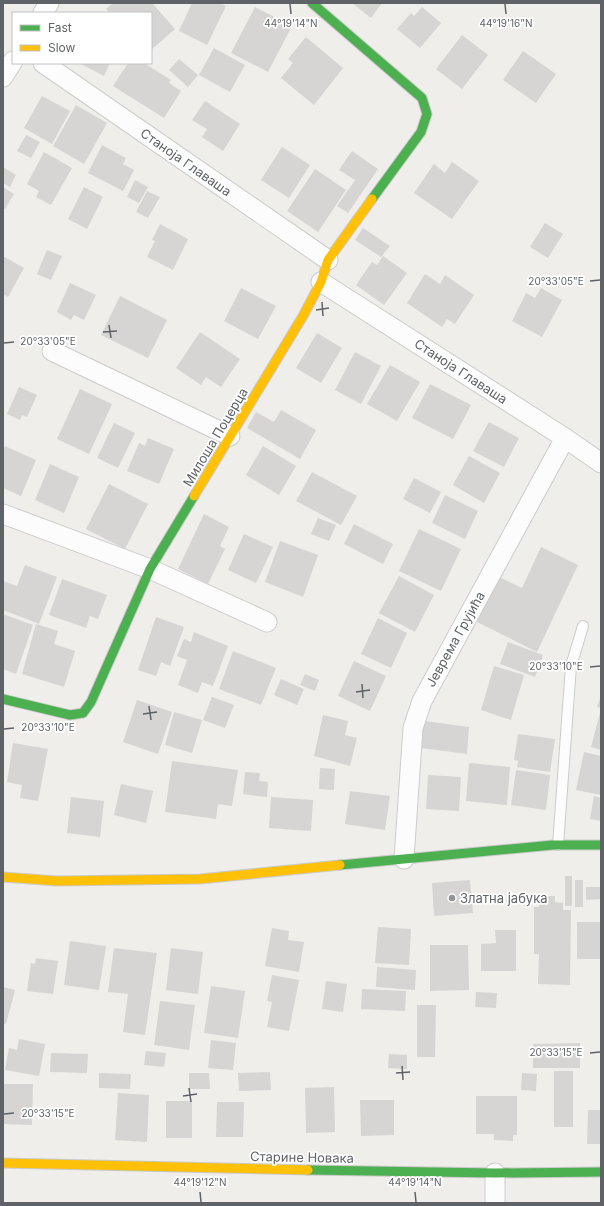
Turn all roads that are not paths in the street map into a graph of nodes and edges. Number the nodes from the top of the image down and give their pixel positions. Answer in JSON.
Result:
{"nodes":[{"id":1,"x":49,"y":3,"type":"edge"},
{"id":2,"x":317,"y":4,"type":"edge"},
{"id":3,"x":44,"y":12,"type":"edge"},
{"id":4,"x":12,"y":63,"type":"edge"},
{"id":5,"x":44,"y":64,"type":"edge"},
{"id":6,"x":3,"y":77,"type":"edge"},
{"id":7,"x":328,"y":260,"type":"junction"},
{"id":8,"x":321,"y":282,"type":"junction"},
{"id":9,"x":52,"y":351,"type":"dead end"},
{"id":10,"x":230,"y":436,"type":"junction"},
{"id":11,"x":565,"y":438,"type":"junction"},
{"id":12,"x":601,"y":463,"type":"edge"},
{"id":13,"x":3,"y":514,"type":"edge"},
{"id":14,"x":150,"y":569,"type":"junction"},
{"id":15,"x":267,"y":622,"type":"dead end"},
{"id":16,"x":583,"y":626,"type":"dead end"},
{"id":17,"x":3,"y":699,"type":"edge"},
{"id":18,"x":558,"y":845,"type":"junction"},
{"id":19,"x":601,"y":845,"type":"edge"},
{"id":20,"x":404,"y":859,"type":"junction"},
{"id":21,"x":3,"y":877,"type":"edge"},
{"id":22,"x":3,"y":1163,"type":"edge"},
{"id":23,"x":601,"y":1172,"type":"edge"},
{"id":24,"x":496,"y":1173,"type":"junction"},
{"id":25,"x":495,"y":1203,"type":"edge"}],
"edges":[{"from":1,"to":3,"type":"street"},
{"from":2,"to":7,"type":"street","name":"Милоша Поцерца"},
{"from":4,"to":6,"type":"street"},
{"from":5,"to":7,"type":"street","name":"Станоја Главаша"},
{"from":7,"to":8,"type":"street","name":"Милоша Поцерца"},
{"from":8,"to":10,"type":"street","name":"Милоша Поцерца"},
{"from":8,"to":11,"type":"street","name":"Станоја Главаша"},
{"from":9,"to":10,"type":"street"},
{"from":10,"to":14,"type":"street","name":"Милоша Поцерца"},
{"from":11,"to":12,"type":"street","name":"Станоја Главаша"},
{"from":11,"to":20,"type":"street","name":"Јеврема Грујића"},
{"from":13,"to":14,"type":"street"},
{"from":14,"to":15,"type":"street"},
{"from":14,"to":17,"type":"street","name":"Милоша Поцерца"},
{"from":16,"to":18,"type":"lane"},
{"from":18,"to":19,"type":"street"},
{"from":18,"to":20,"type":"street"},
{"from":20,"to":21,"type":"street"},
{"from":22,"to":24,"type":"street","name":"Старине Новака"},
{"from":23,"to":24,"type":"street","name":"Старине Новака"},
{"from":24,"to":25,"type":"street"}]}
